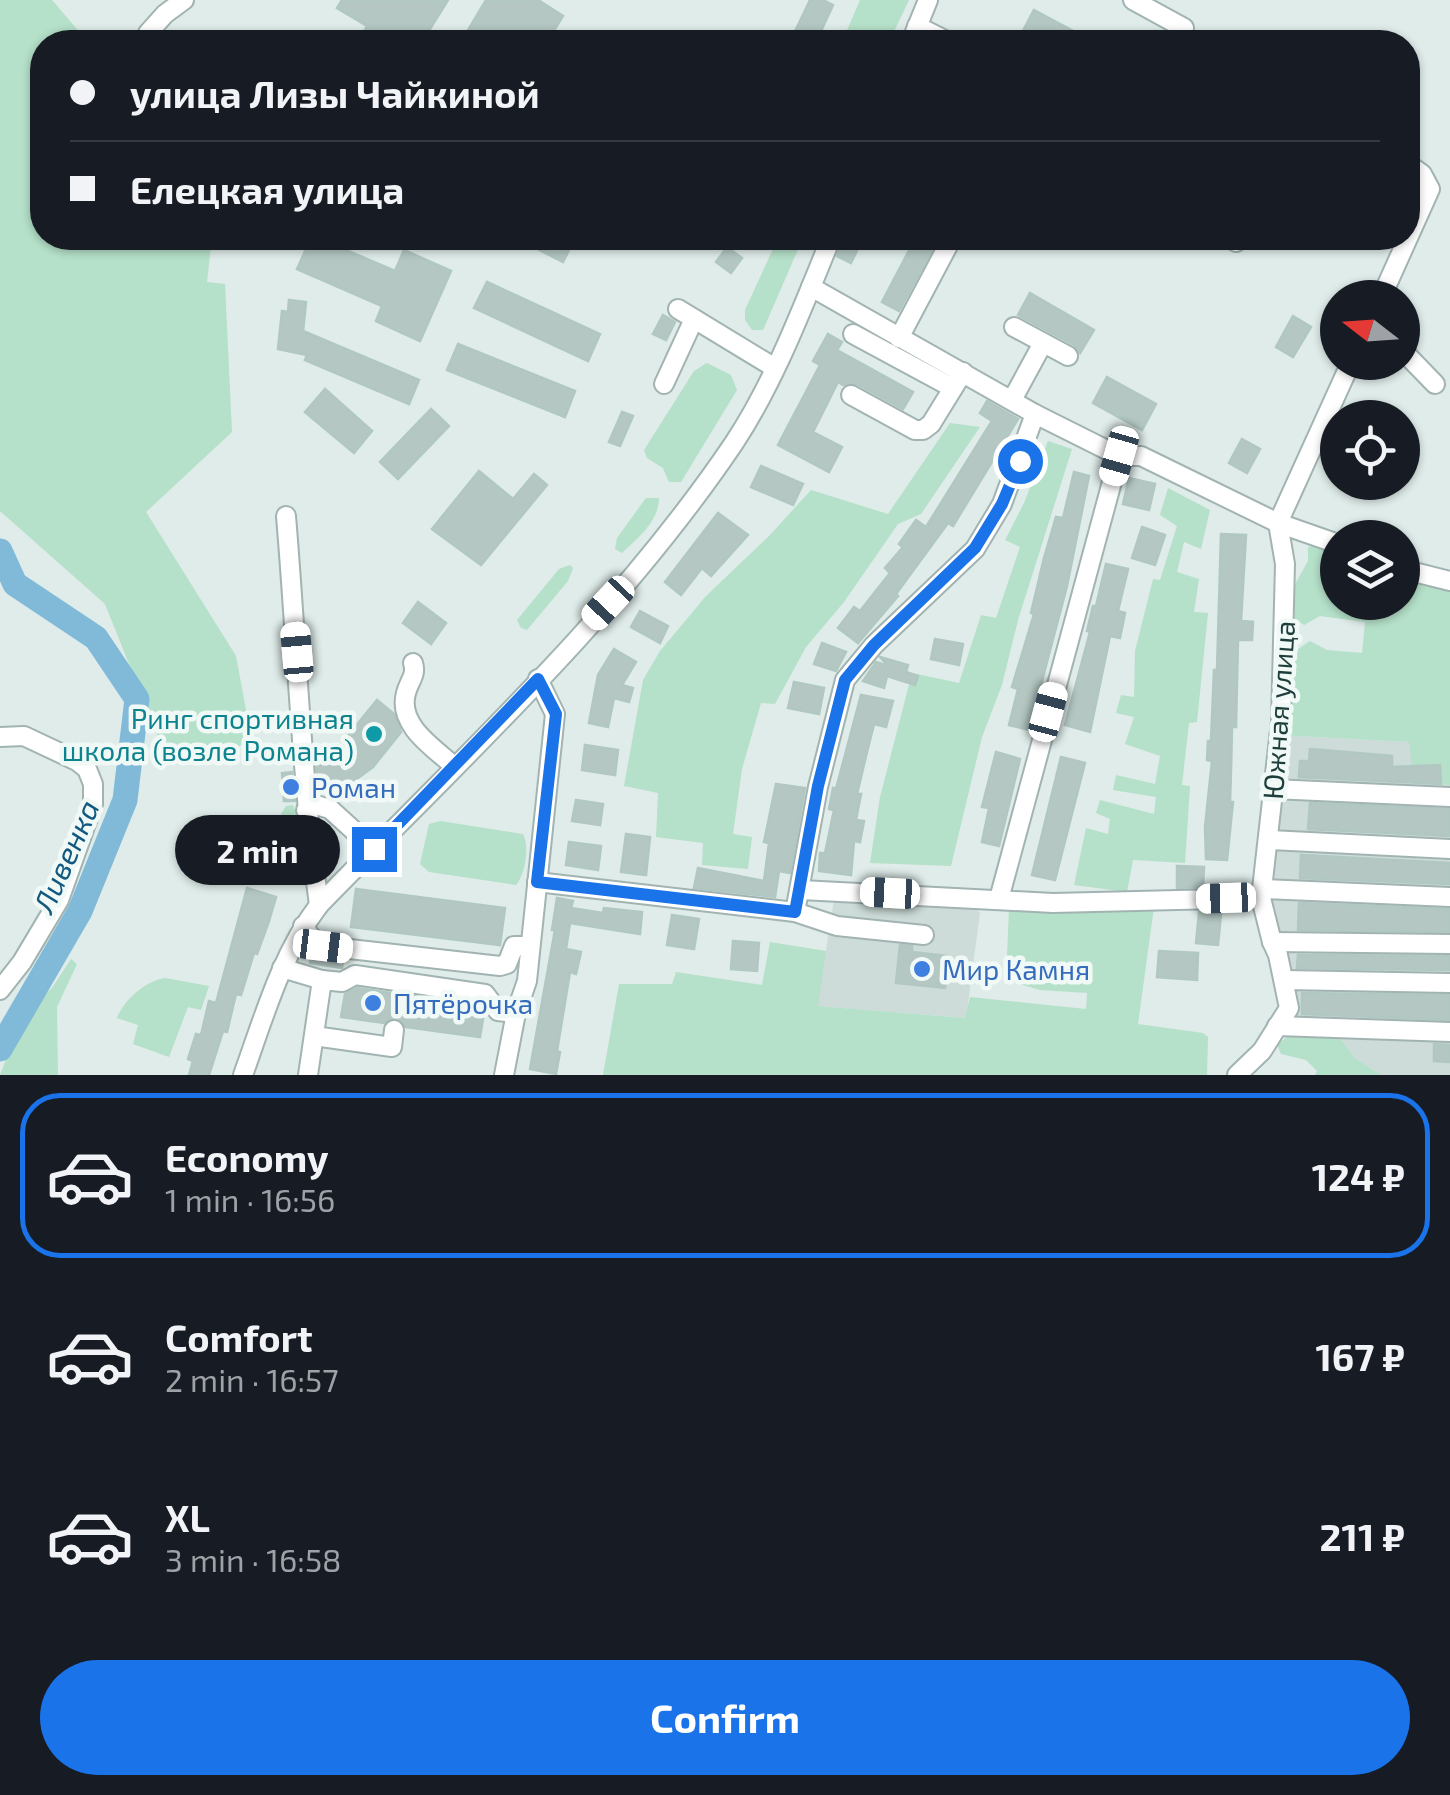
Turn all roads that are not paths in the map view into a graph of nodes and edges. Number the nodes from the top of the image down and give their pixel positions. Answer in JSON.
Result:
{"nodes":[{"id":1,"x":184,"y":0,"type":"edge"},
{"id":2,"x":928,"y":0,"type":"edge"},
{"id":3,"x":1133,"y":0,"type":"edge"},
{"id":4,"x":1184,"y":28,"type":"dead end"},
{"id":5,"x":151,"y":30,"type":"edge"},
{"id":6,"x":916,"y":30,"type":"edge"},
{"id":7,"x":1420,"y":173,"type":"edge"},
{"id":8,"x":1420,"y":211,"type":"edge"},
{"id":9,"x":826,"y":250,"type":"edge"},
{"id":10,"x":945,"y":250,"type":"edge"},
{"id":11,"x":1403,"y":250,"type":"edge"},
{"id":12,"x":1389,"y":280,"type":"edge"},
{"id":13,"x":811,"y":287,"type":"junction"},
{"id":14,"x":1014,"y":326,"type":"dead end"},
{"id":15,"x":853,"y":334,"type":"dead end"},
{"id":16,"x":900,"y":338,"type":"junction"},
{"id":17,"x":1043,"y":342,"type":"junction"},
{"id":18,"x":1068,"y":356,"type":"dead end"},
{"id":19,"x":775,"y":368,"type":"junction"},
{"id":20,"x":1420,"y":369,"type":"edge"},
{"id":21,"x":962,"y":372,"type":"junction"},
{"id":22,"x":1343,"y":380,"type":"edge"},
{"id":23,"x":664,"y":384,"type":"dead end"},
{"id":24,"x":1435,"y":384,"type":"dead end"},
{"id":25,"x":952,"y":388,"type":"junction"},
{"id":26,"x":851,"y":396,"type":"dead end"},
{"id":27,"x":1012,"y":400,"type":"junction"},
{"id":28,"x":1035,"y":414,"type":"junction"},
{"id":29,"x":1119,"y":456,"type":"junction"},
{"id":30,"x":286,"y":516,"type":"dead end"},
{"id":31,"x":1278,"y":523,"type":"junction"},
{"id":32,"x":1320,"y":538,"type":"edge"},
{"id":33,"x":1420,"y":573,"type":"edge"},
{"id":34,"x":1450,"y":582,"type":"edge"},
{"id":35,"x":413,"y":663,"type":"dead end"},
{"id":36,"x":538,"y":679,"type":"junction"},
{"id":37,"x":0,"y":737,"type":"edge"},
{"id":38,"x":454,"y":766,"type":"junction"},
{"id":39,"x":1274,"y":789,"type":"junction"},
{"id":40,"x":1450,"y":797,"type":"edge"},
{"id":41,"x":306,"y":810,"type":"junction"},
{"id":42,"x":1268,"y":840,"type":"junction"},
{"id":43,"x":374,"y":849,"type":"junction"},
{"id":44,"x":1450,"y":850,"type":"edge"},
{"id":45,"x":537,"y":882,"type":"junction"},
{"id":46,"x":801,"y":890,"type":"junction"},
{"id":47,"x":1262,"y":893,"type":"junction"},
{"id":48,"x":1450,"y":898,"type":"edge"},
{"id":49,"x":998,"y":899,"type":"junction"},
{"id":50,"x":318,"y":905,"type":"junction"},
{"id":51,"x":795,"y":912,"type":"junction"},
{"id":52,"x":303,"y":926,"type":"junction"},
{"id":53,"x":924,"y":935,"type":"dead end"},
{"id":54,"x":1272,"y":942,"type":"junction"},
{"id":55,"x":1450,"y":944,"type":"edge"},
{"id":56,"x":530,"y":946,"type":"junction"},
{"id":57,"x":282,"y":968,"type":"junction"},
{"id":58,"x":322,"y":980,"type":"junction"},
{"id":59,"x":1284,"y":980,"type":"junction"},
{"id":60,"x":1450,"y":983,"type":"edge"},
{"id":61,"x":0,"y":990,"type":"edge"},
{"id":62,"x":516,"y":1013,"type":"junction"},
{"id":63,"x":1277,"y":1026,"type":"junction"},
{"id":64,"x":394,"y":1030,"type":"dead end"},
{"id":65,"x":1450,"y":1032,"type":"edge"},
{"id":66,"x":314,"y":1036,"type":"junction"},
{"id":67,"x":243,"y":1075,"type":"edge"},
{"id":68,"x":308,"y":1075,"type":"edge"},
{"id":69,"x":504,"y":1075,"type":"edge"},
{"id":70,"x":1236,"y":1075,"type":"edge"}],
"edges":[{"from":1,"to":5,"type":"street"},
{"from":2,"to":6,"type":"street"},
{"from":3,"to":4,"type":"street"},
{"from":7,"to":8,"type":"street"},
{"from":9,"to":13,"type":"street"},
{"from":10,"to":16,"type":"street"},
{"from":11,"to":12,"type":"street"},
{"from":13,"to":16,"type":"street"},
{"from":13,"to":19,"type":"street"},
{"from":14,"to":17,"type":"street"},
{"from":15,"to":25,"type":"street"},
{"from":16,"to":21,"type":"street"},
{"from":17,"to":18,"type":"street"},
{"from":17,"to":27,"type":"street"},
{"from":19,"to":23,"type":"street"},
{"from":19,"to":36,"type":"street"},
{"from":20,"to":24,"type":"street"},
{"from":21,"to":25,"type":"street"},
{"from":21,"to":27,"type":"street"},
{"from":22,"to":31,"type":"street"},
{"from":25,"to":26,"type":"street"},
{"from":27,"to":28,"type":"street"},
{"from":28,"to":29,"type":"street"},
{"from":28,"to":46,"type":"street"},
{"from":29,"to":31,"type":"street"},
{"from":29,"to":49,"type":"street"},
{"from":30,"to":41,"type":"street"},
{"from":31,"to":32,"type":"street"},
{"from":31,"to":39,"type":"street","name":"Южная улица"},
{"from":33,"to":34,"type":"street"},
{"from":35,"to":38,"type":"street"},
{"from":36,"to":38,"type":"street"},
{"from":36,"to":45,"type":"street"},
{"from":37,"to":61,"type":"street"},
{"from":38,"to":43,"type":"street"},
{"from":39,"to":40,"type":"street"},
{"from":39,"to":42,"type":"street","name":"Южная улица"},
{"from":41,"to":43,"type":"street"},
{"from":41,"to":50,"type":"street"},
{"from":42,"to":44,"type":"street"},
{"from":42,"to":47,"type":"street","name":"Южная улица"},
{"from":43,"to":50,"type":"street"},
{"from":45,"to":51,"type":"street"},
{"from":45,"to":56,"type":"street"},
{"from":46,"to":49,"type":"street"},
{"from":46,"to":51,"type":"street"},
{"from":47,"to":48,"type":"street"},
{"from":47,"to":49,"type":"street"},
{"from":47,"to":54,"type":"street"},
{"from":50,"to":52,"type":"street"},
{"from":51,"to":53,"type":"street"},
{"from":52,"to":56,"type":"street"},
{"from":52,"to":57,"type":"street"},
{"from":54,"to":55,"type":"street"},
{"from":54,"to":59,"type":"street"},
{"from":56,"to":62,"type":"street"},
{"from":57,"to":58,"type":"street"},
{"from":57,"to":67,"type":"street"},
{"from":58,"to":62,"type":"street"},
{"from":58,"to":66,"type":"street"},
{"from":59,"to":60,"type":"street"},
{"from":59,"to":63,"type":"street"},
{"from":62,"to":69,"type":"street"},
{"from":63,"to":65,"type":"street"},
{"from":63,"to":70,"type":"street"},
{"from":64,"to":66,"type":"street"},
{"from":66,"to":68,"type":"street"}]}
